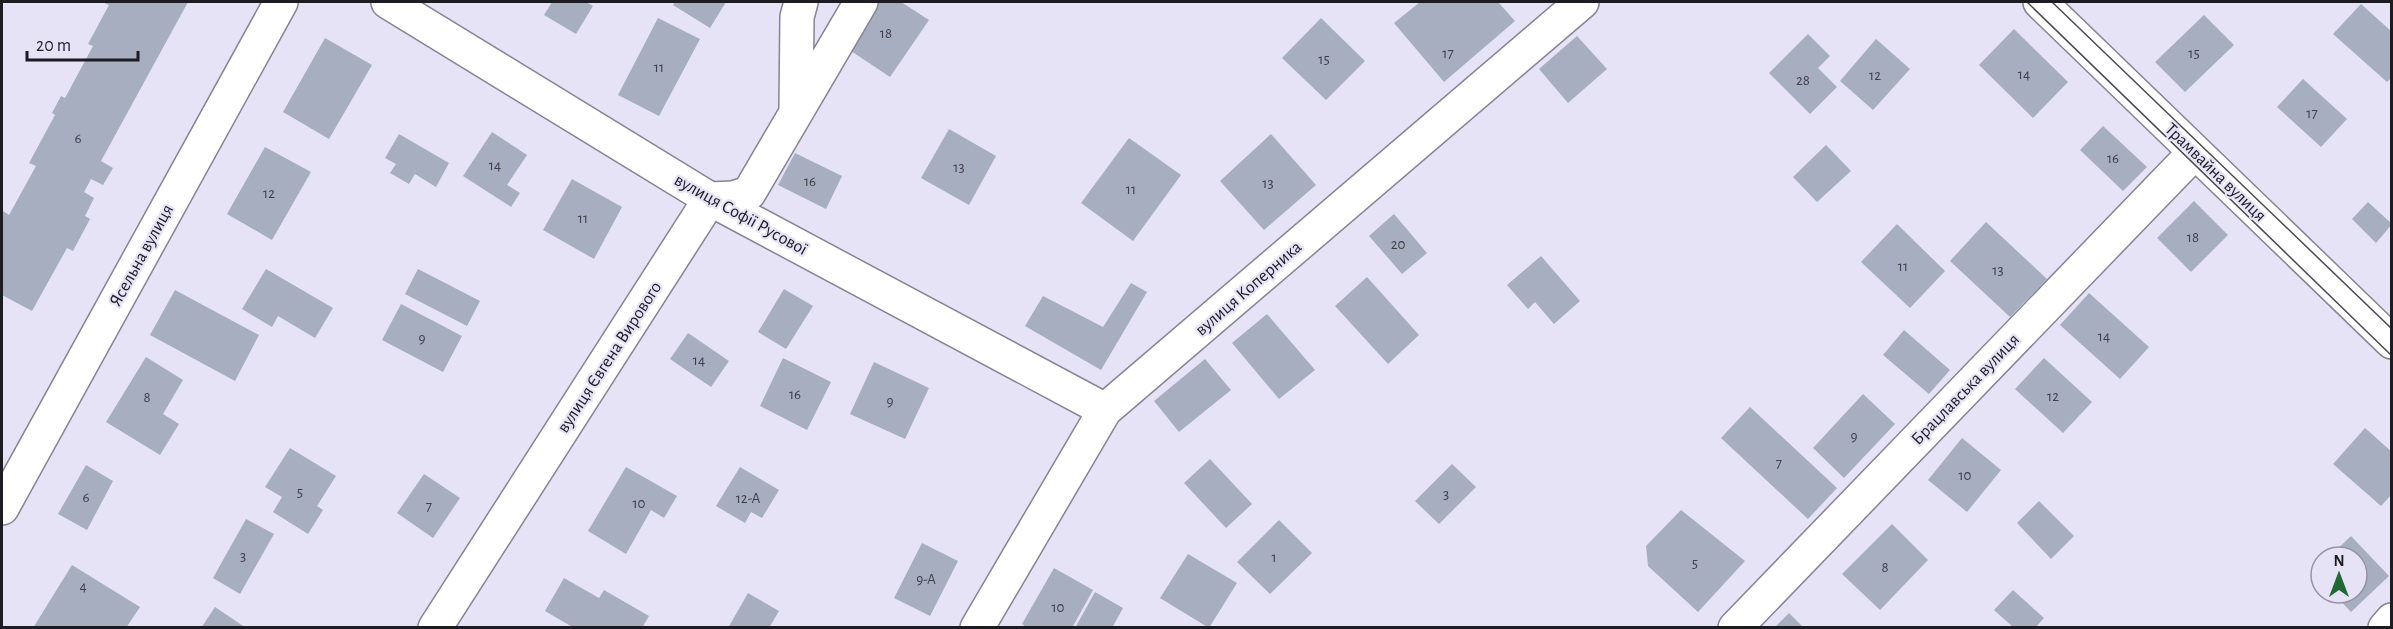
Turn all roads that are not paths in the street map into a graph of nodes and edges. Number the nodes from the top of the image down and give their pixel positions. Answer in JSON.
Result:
{"nodes":[{"id":1,"x":281,"y":2,"type":"edge"},
{"id":2,"x":388,"y":2,"type":"edge"},
{"id":3,"x":801,"y":2,"type":"edge"},
{"id":4,"x":861,"y":2,"type":"edge"},
{"id":5,"x":1582,"y":2,"type":"edge"},
{"id":6,"x":2040,"y":2,"type":"edge"},
{"id":7,"x":796,"y":112,"type":"junction"},
{"id":8,"x":2195,"y":152,"type":"junction"},
{"id":9,"x":710,"y":199,"type":"junction"},
{"id":10,"x":2391,"y":342,"type":"edge"},
{"id":11,"x":1105,"y":410,"type":"junction"},
{"id":12,"x":9,"y":467,"type":"edge"},
{"id":13,"x":2,"y":508,"type":"edge"},
{"id":14,"x":2391,"y":620,"type":"edge"},
{"id":15,"x":435,"y":627,"type":"edge"},
{"id":16,"x":977,"y":627,"type":"edge"},
{"id":17,"x":1736,"y":627,"type":"edge"},
{"id":18,"x":2385,"y":627,"type":"edge"}],
"edges":[{"from":1,"to":12,"type":"street","name":"Ясельна вулиця"},
{"from":2,"to":9,"type":"street","name":"вулиця Софії Русової"},
{"from":3,"to":7,"type":"street"},
{"from":4,"to":7,"type":"street"},
{"from":5,"to":11,"type":"street","name":"вулиця Коперника"},
{"from":6,"to":8,"type":"street","name":"Трамвайна вулиця"},
{"from":7,"to":9,"type":"street"},
{"from":8,"to":10,"type":"street","name":"Трамвайна вулиця"},
{"from":8,"to":17,"type":"street","name":"Брацлавська вулиця"},
{"from":9,"to":11,"type":"street","name":"вулиця Софії Русової"},
{"from":9,"to":15,"type":"street","name":"вулиця Євгена Вирового"},
{"from":11,"to":16,"type":"street","name":"вулиця Коперника"},
{"from":12,"to":13,"type":"street","name":"Ясельна вулиця"},
{"from":14,"to":18,"type":"street"}]}
